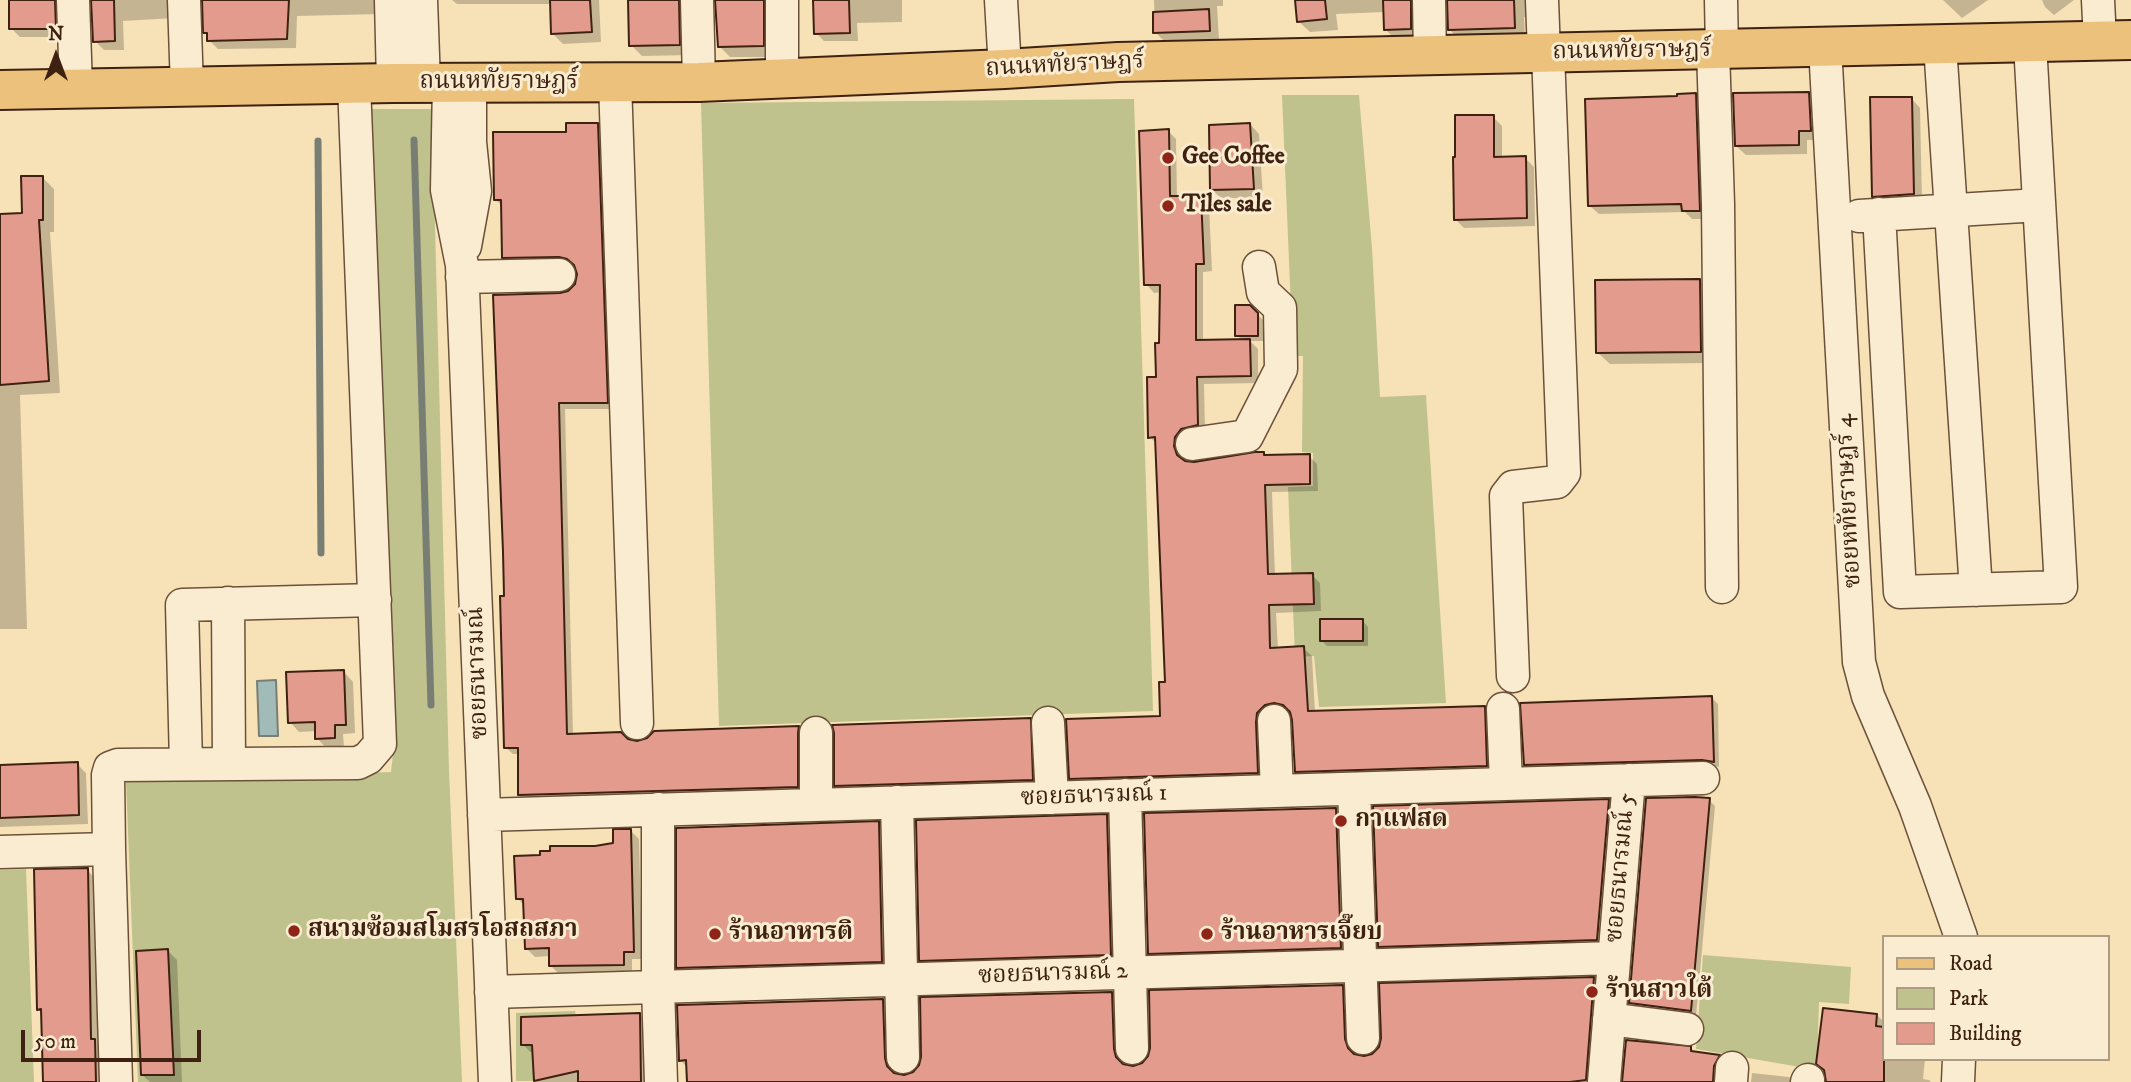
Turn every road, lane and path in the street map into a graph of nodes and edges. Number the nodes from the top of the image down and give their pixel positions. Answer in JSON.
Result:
{"nodes":[{"id":1,"x":73,"y":0,"type":"edge"},
{"id":2,"x":184,"y":0,"type":"edge"},
{"id":3,"x":391,"y":0,"type":"edge"},
{"id":4,"x":421,"y":0,"type":"edge"},
{"id":5,"x":697,"y":0,"type":"edge"},
{"id":6,"x":782,"y":0,"type":"edge"},
{"id":7,"x":1001,"y":0,"type":"edge"},
{"id":8,"x":1429,"y":0,"type":"edge"},
{"id":9,"x":1542,"y":0,"type":"edge"},
{"id":10,"x":1721,"y":0,"type":"edge"},
{"id":11,"x":2098,"y":0,"type":"edge"},
{"id":12,"x":2115,"y":41,"type":"edge"},
{"id":13,"x":2030,"y":44,"type":"junction"},
{"id":14,"x":1940,"y":45,"type":"junction"},
{"id":15,"x":1825,"y":47,"type":"junction"},
{"id":16,"x":1718,"y":50,"type":"junction"},
{"id":17,"x":1546,"y":54,"type":"junction"},
{"id":18,"x":1430,"y":56,"type":"junction"},
{"id":19,"x":1005,"y":69,"type":"junction"},
{"id":20,"x":782,"y":79,"type":"junction"},
{"id":21,"x":615,"y":82,"type":"junction"},
{"id":22,"x":699,"y":82,"type":"junction"},
{"id":23,"x":434,"y":83,"type":"junction"},
{"id":24,"x":355,"y":84,"type":"junction"},
{"id":25,"x":76,"y":88,"type":"junction"},
{"id":26,"x":187,"y":88,"type":"junction"},
{"id":27,"x":0,"y":90,"type":"edge"},
{"id":28,"x":2039,"y":205,"type":"junction"},
{"id":29,"x":1951,"y":211,"type":"junction"},
{"id":30,"x":1879,"y":214,"type":"junction"},
{"id":31,"x":1835,"y":217,"type":"junction"},
{"id":32,"x":1259,"y":267,"type":"dead end"},
{"id":33,"x":462,"y":271,"type":"junction"},
{"id":34,"x":559,"y":275,"type":"dead end"},
{"id":35,"x":1192,"y":444,"type":"dead end"},
{"id":36,"x":1722,"y":587,"type":"dead end"},
{"id":37,"x":1976,"y":590,"type":"junction"},
{"id":38,"x":375,"y":600,"type":"junction"},
{"id":39,"x":228,"y":603,"type":"junction"},
{"id":40,"x":1513,"y":676,"type":"dead end"},
{"id":41,"x":1503,"y":709,"type":"dead end"},
{"id":42,"x":1273,"y":721,"type":"dead end"},
{"id":43,"x":637,"y":723,"type":"dead end"},
{"id":44,"x":1048,"y":723,"type":"dead end"},
{"id":45,"x":816,"y":733,"type":"dead end"},
{"id":46,"x":186,"y":764,"type":"junction"},
{"id":47,"x":229,"y":764,"type":"junction"},
{"id":48,"x":1703,"y":778,"type":"dead end"},
{"id":49,"x":1629,"y":780,"type":"junction"},
{"id":50,"x":1506,"y":784,"type":"junction"},
{"id":51,"x":1354,"y":789,"type":"junction"},
{"id":52,"x":1277,"y":791,"type":"junction"},
{"id":53,"x":1125,"y":796,"type":"junction"},
{"id":54,"x":1052,"y":798,"type":"junction"},
{"id":55,"x":897,"y":802,"type":"junction"},
{"id":56,"x":816,"y":805,"type":"junction"},
{"id":57,"x":658,"y":809,"type":"junction"},
{"id":58,"x":484,"y":815,"type":"junction"},
{"id":59,"x":109,"y":849,"type":"junction"},
{"id":60,"x":0,"y":852,"type":"edge"},
{"id":61,"x":1960,"y":935,"type":"edge"},
{"id":62,"x":1614,"y":958,"type":"junction"},
{"id":63,"x":1361,"y":966,"type":"junction"},
{"id":64,"x":1130,"y":972,"type":"junction"},
{"id":65,"x":900,"y":980,"type":"junction"},
{"id":66,"x":658,"y":987,"type":"junction"},
{"id":67,"x":491,"y":992,"type":"junction"},
{"id":68,"x":1609,"y":1019,"type":"junction"},
{"id":69,"x":1687,"y":1029,"type":"dead end"},
{"id":70,"x":1363,"y":1038,"type":"dead end"},
{"id":71,"x":1132,"y":1048,"type":"dead end"},
{"id":72,"x":903,"y":1057,"type":"dead end"},
{"id":73,"x":1959,"y":1061,"type":"edge"},
{"id":74,"x":116,"y":1082,"type":"edge"},
{"id":75,"x":495,"y":1082,"type":"edge"},
{"id":76,"x":661,"y":1082,"type":"edge"},
{"id":77,"x":1604,"y":1082,"type":"edge"},
{"id":78,"x":1958,"y":1082,"type":"edge"}],
"edges":[{"from":1,"to":25,"type":"street"},
{"from":2,"to":26,"type":"street"},
{"from":3,"to":23,"type":"street"},
{"from":4,"to":23,"type":"street"},
{"from":5,"to":22,"type":"street"},
{"from":6,"to":20,"type":"street"},
{"from":7,"to":19,"type":"street"},
{"from":8,"to":18,"type":"street"},
{"from":9,"to":17,"type":"street"},
{"from":10,"to":16,"type":"street"},
{"from":11,"to":12,"type":"street"},
{"from":12,"to":13,"type":"main road","name":"ถนนหทัยราษฎร์"},
{"from":13,"to":14,"type":"main road","name":"ถนนหทัยราษฎร์"},
{"from":13,"to":28,"type":"street"},
{"from":14,"to":15,"type":"main road","name":"ถนนหทัยราษฎร์"},
{"from":14,"to":29,"type":"street"},
{"from":15,"to":16,"type":"main road","name":"ถนนหทัยราษฎร์"},
{"from":15,"to":31,"type":"street","name":"ซอยหทัยราษฎร์ 4"},
{"from":16,"to":17,"type":"main road","name":"ถนนหทัยราษฎร์"},
{"from":16,"to":36,"type":"street"},
{"from":17,"to":18,"type":"main road","name":"ถนนหทัยราษฎร์"},
{"from":17,"to":40,"type":"street"},
{"from":18,"to":19,"type":"main road","name":"ถนนหทัยราษฎร์"},
{"from":19,"to":20,"type":"main road","name":"ถนนหทัยราษฎร์"},
{"from":20,"to":22,"type":"main road","name":"ถนนหทัยราษฎร์"},
{"from":21,"to":22,"type":"main road","name":"ถนนหทัยราษฎร์"},
{"from":21,"to":23,"type":"main road","name":"ถนนหทัยราษฎร์"},
{"from":21,"to":43,"type":"street"},
{"from":23,"to":24,"type":"main road","name":"ถนนหทัยราษฎร์"},
{"from":23,"to":33,"type":"street","name":"ซอยธนารมณ์"},
{"from":24,"to":26,"type":"main road","name":"ถนนหทัยราษฎร์"},
{"from":24,"to":38,"type":"street"},
{"from":25,"to":26,"type":"main road","name":"ถนนหทัยราษฎร์"},
{"from":25,"to":27,"type":"main road","name":"ถนนหทัยราษฎร์"},
{"from":28,"to":29,"type":"street"},
{"from":28,"to":37,"type":"street"},
{"from":29,"to":30,"type":"street"},
{"from":29,"to":37,"type":"street"},
{"from":30,"to":31,"type":"street"},
{"from":30,"to":37,"type":"street"},
{"from":31,"to":61,"type":"street","name":"ซอยหทัยราษฎร์ 4"},
{"from":32,"to":35,"type":"street"},
{"from":33,"to":34,"type":"street"},
{"from":33,"to":58,"type":"street","name":"ซอยธนารมณ์"},
{"from":38,"to":39,"type":"street"},
{"from":38,"to":47,"type":"street"},
{"from":39,"to":46,"type":"street"},
{"from":39,"to":47,"type":"street"},
{"from":41,"to":50,"type":"street"},
{"from":42,"to":52,"type":"street"},
{"from":44,"to":54,"type":"street"},
{"from":45,"to":56,"type":"street"},
{"from":46,"to":47,"type":"street"},
{"from":46,"to":59,"type":"street"},
{"from":48,"to":49,"type":"street","name":"ซอยธนารมณ์ 1"},
{"from":49,"to":50,"type":"street","name":"ซอยธนารมณ์ 1"},
{"from":49,"to":62,"type":"street","name":"ซอยธนารมณ์ 5"},
{"from":50,"to":51,"type":"street","name":"ซอยธนารมณ์ 1"},
{"from":51,"to":52,"type":"street","name":"ซอยธนารมณ์ 1"},
{"from":51,"to":63,"type":"street"},
{"from":52,"to":53,"type":"street","name":"ซอยธนารมณ์ 1"},
{"from":53,"to":54,"type":"street","name":"ซอยธนารมณ์ 1"},
{"from":53,"to":64,"type":"street"},
{"from":54,"to":55,"type":"street","name":"ซอยธนารมณ์ 1"},
{"from":55,"to":56,"type":"street","name":"ซอยธนารมณ์ 1"},
{"from":55,"to":65,"type":"street"},
{"from":56,"to":57,"type":"street","name":"ซอยธนารมณ์ 1"},
{"from":57,"to":58,"type":"street","name":"ซอยธนารมณ์ 1"},
{"from":57,"to":66,"type":"street"},
{"from":58,"to":67,"type":"street","name":"ซอยธนารมณ์"},
{"from":59,"to":60,"type":"street"},
{"from":59,"to":74,"type":"street"},
{"from":62,"to":63,"type":"street","name":"ซอยธนารมณ์ 2"},
{"from":62,"to":68,"type":"street","name":"ซอยธนารมณ์ 5"},
{"from":63,"to":64,"type":"street","name":"ซอยธนารมณ์ 2"},
{"from":63,"to":70,"type":"street"},
{"from":64,"to":65,"type":"street","name":"ซอยธนารมณ์ 2"},
{"from":64,"to":71,"type":"street"},
{"from":65,"to":66,"type":"street","name":"ซอยธนารมณ์ 2"},
{"from":65,"to":72,"type":"street"},
{"from":66,"to":67,"type":"street","name":"ซอยธนารมณ์ 2"},
{"from":66,"to":76,"type":"street"},
{"from":67,"to":75,"type":"street","name":"ซอยธนารมณ์"},
{"from":68,"to":69,"type":"street"},
{"from":68,"to":77,"type":"street","name":"ซอยธนารมณ์ 5"},
{"from":73,"to":78,"type":"street"}]}
